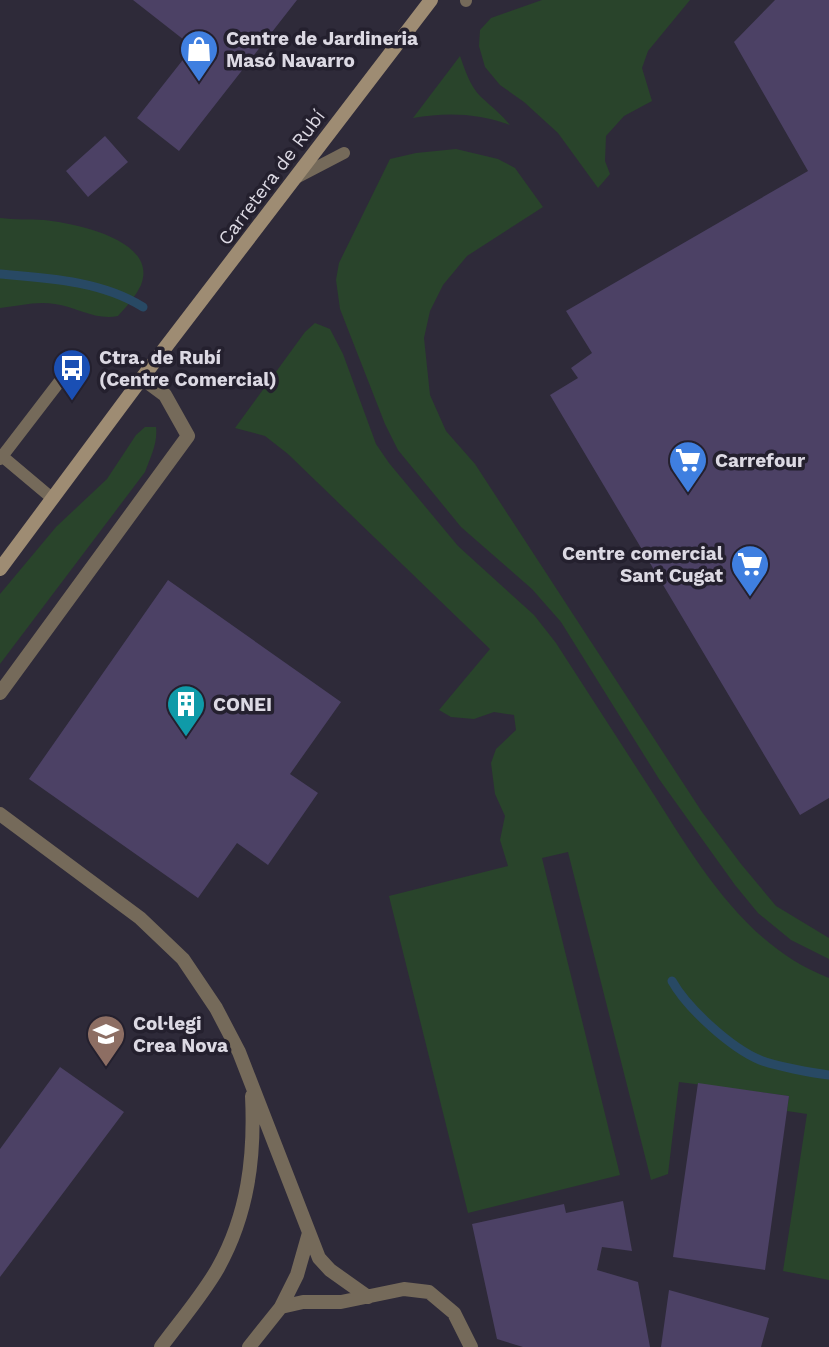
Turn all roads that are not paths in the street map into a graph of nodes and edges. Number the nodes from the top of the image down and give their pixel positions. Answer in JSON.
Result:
{"nodes":[{"id":1,"x":431,"y":0,"type":"edge"},
{"id":2,"x":344,"y":153,"type":"dead end"},
{"id":3,"x":293,"y":179,"type":"junction"},
{"id":4,"x":73,"y":364,"type":"dead end"},
{"id":5,"x":142,"y":378,"type":"junction"},
{"id":6,"x":1,"y":458,"type":"edge"},
{"id":7,"x":53,"y":499,"type":"junction"},
{"id":8,"x":0,"y":569,"type":"edge"},
{"id":9,"x":0,"y":692,"type":"edge"},
{"id":10,"x":0,"y":814,"type":"edge"},
{"id":11,"x":251,"y":1084,"type":"junction"},
{"id":12,"x":309,"y":1233,"type":"junction"},
{"id":13,"x":368,"y":1297,"type":"junction"},
{"id":14,"x":281,"y":1307,"type":"junction"},
{"id":15,"x":161,"y":1347,"type":"edge"},
{"id":16,"x":249,"y":1347,"type":"edge"},
{"id":17,"x":471,"y":1347,"type":"edge"}],
"edges":[{"from":1,"to":3,"type":"main road","name":"Carretera de Rubí"},
{"from":2,"to":3,"type":"lane"},
{"from":3,"to":5,"type":"main road","name":"Carretera de Rubí"},
{"from":4,"to":6,"type":"lane"},
{"from":5,"to":7,"type":"main road","name":"Carretera de Rubí"},
{"from":5,"to":9,"type":"street"},
{"from":6,"to":7,"type":"lane"},
{"from":7,"to":8,"type":"main road","name":"Carretera de Rubí"},
{"from":10,"to":11,"type":"street"},
{"from":11,"to":12,"type":"street"},
{"from":11,"to":15,"type":"street"},
{"from":12,"to":13,"type":"street"},
{"from":12,"to":14,"type":"street"},
{"from":13,"to":14,"type":"street"},
{"from":13,"to":17,"type":"street"},
{"from":14,"to":16,"type":"street"}]}
